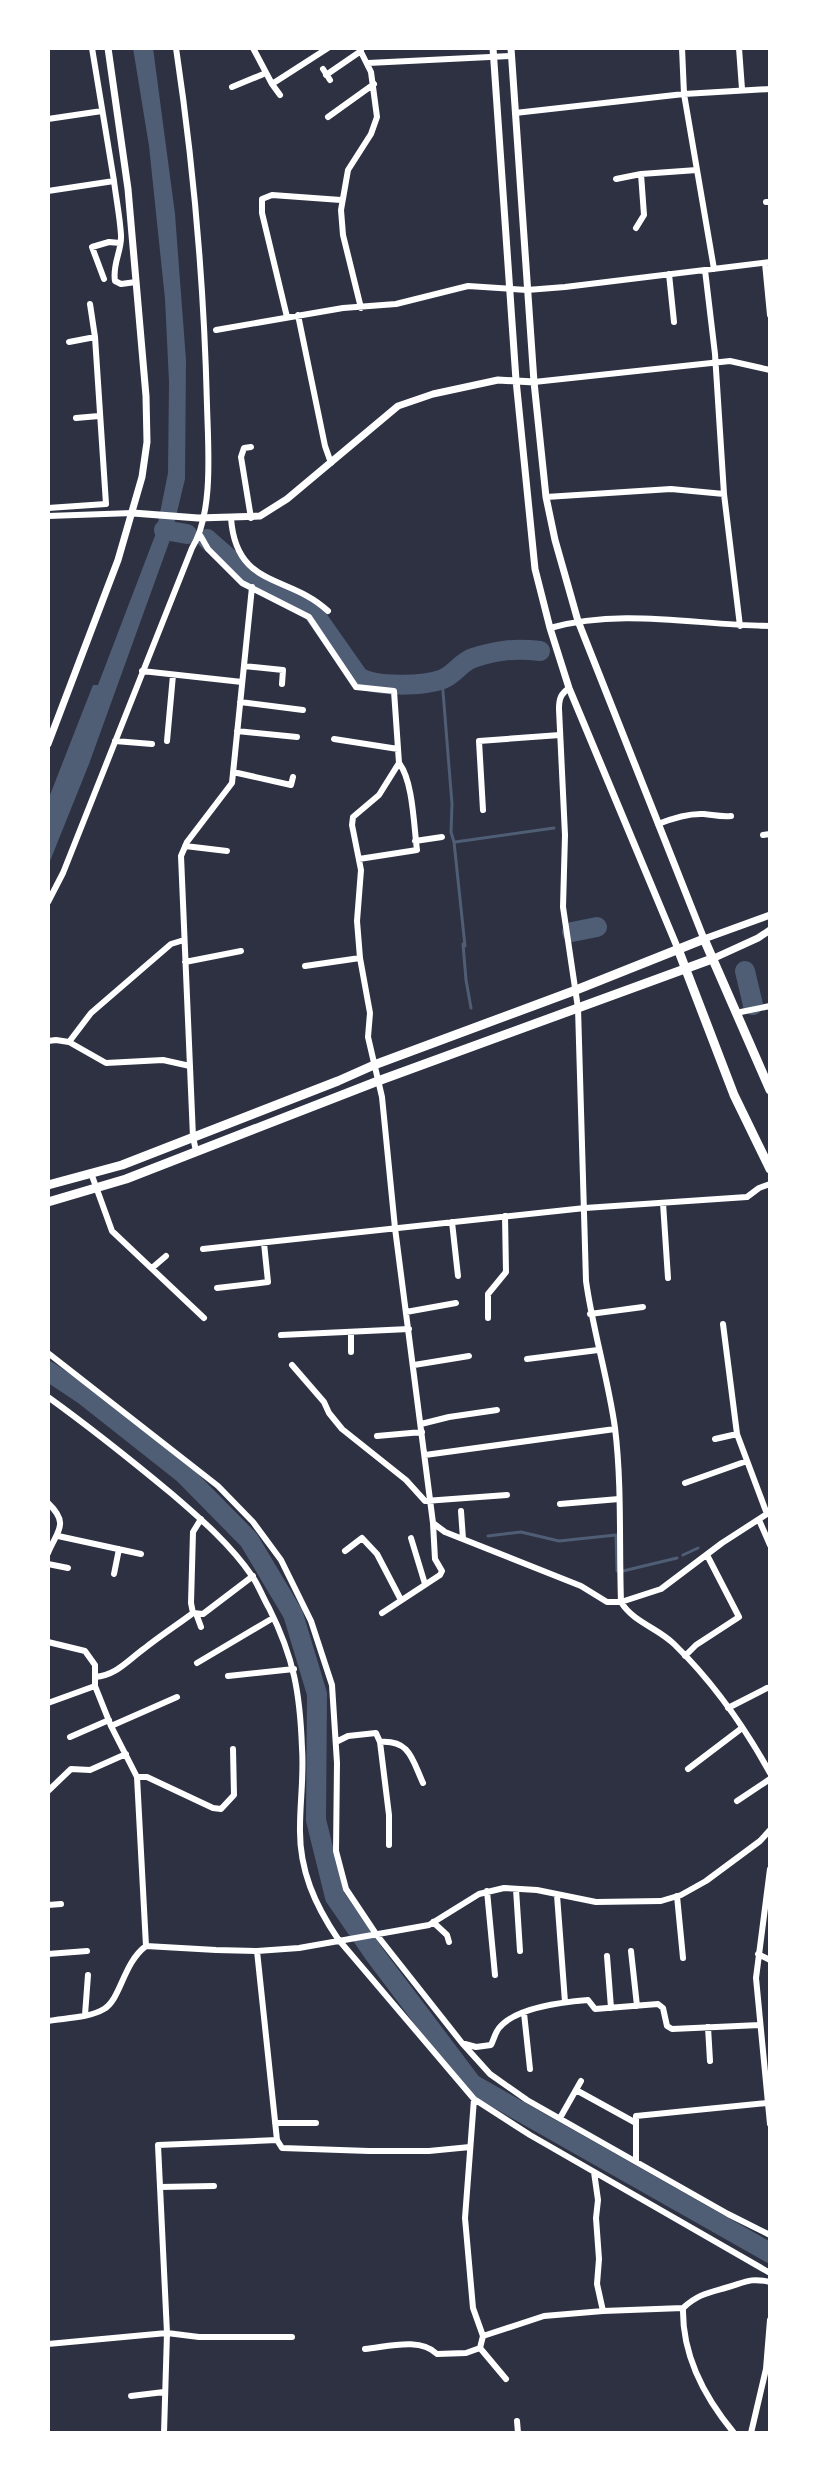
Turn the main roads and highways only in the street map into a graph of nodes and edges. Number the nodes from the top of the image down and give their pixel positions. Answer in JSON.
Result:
{"nodes":[{"id":1,"x":678,"y":949,"type":"junction"},
{"id":2,"x":712,"y":959,"type":"junction"},
{"id":3,"x":686,"y":969,"type":"junction"},
{"id":4,"x":770,"y":1090,"type":"edge"},
{"id":5,"x":770,"y":1169,"type":"edge"},
{"id":6,"x":48,"y":1185,"type":"edge"},
{"id":7,"x":48,"y":1202,"type":"edge"}],
"edges":[{"from":1,"to":2,"type":"highway"},
{"from":1,"to":3,"type":"highway"},
{"from":1,"to":6,"type":"highway"},
{"from":2,"to":3,"type":"highway"},
{"from":2,"to":4,"type":"highway"},
{"from":3,"to":5,"type":"highway"},
{"from":3,"to":7,"type":"highway"}]}
